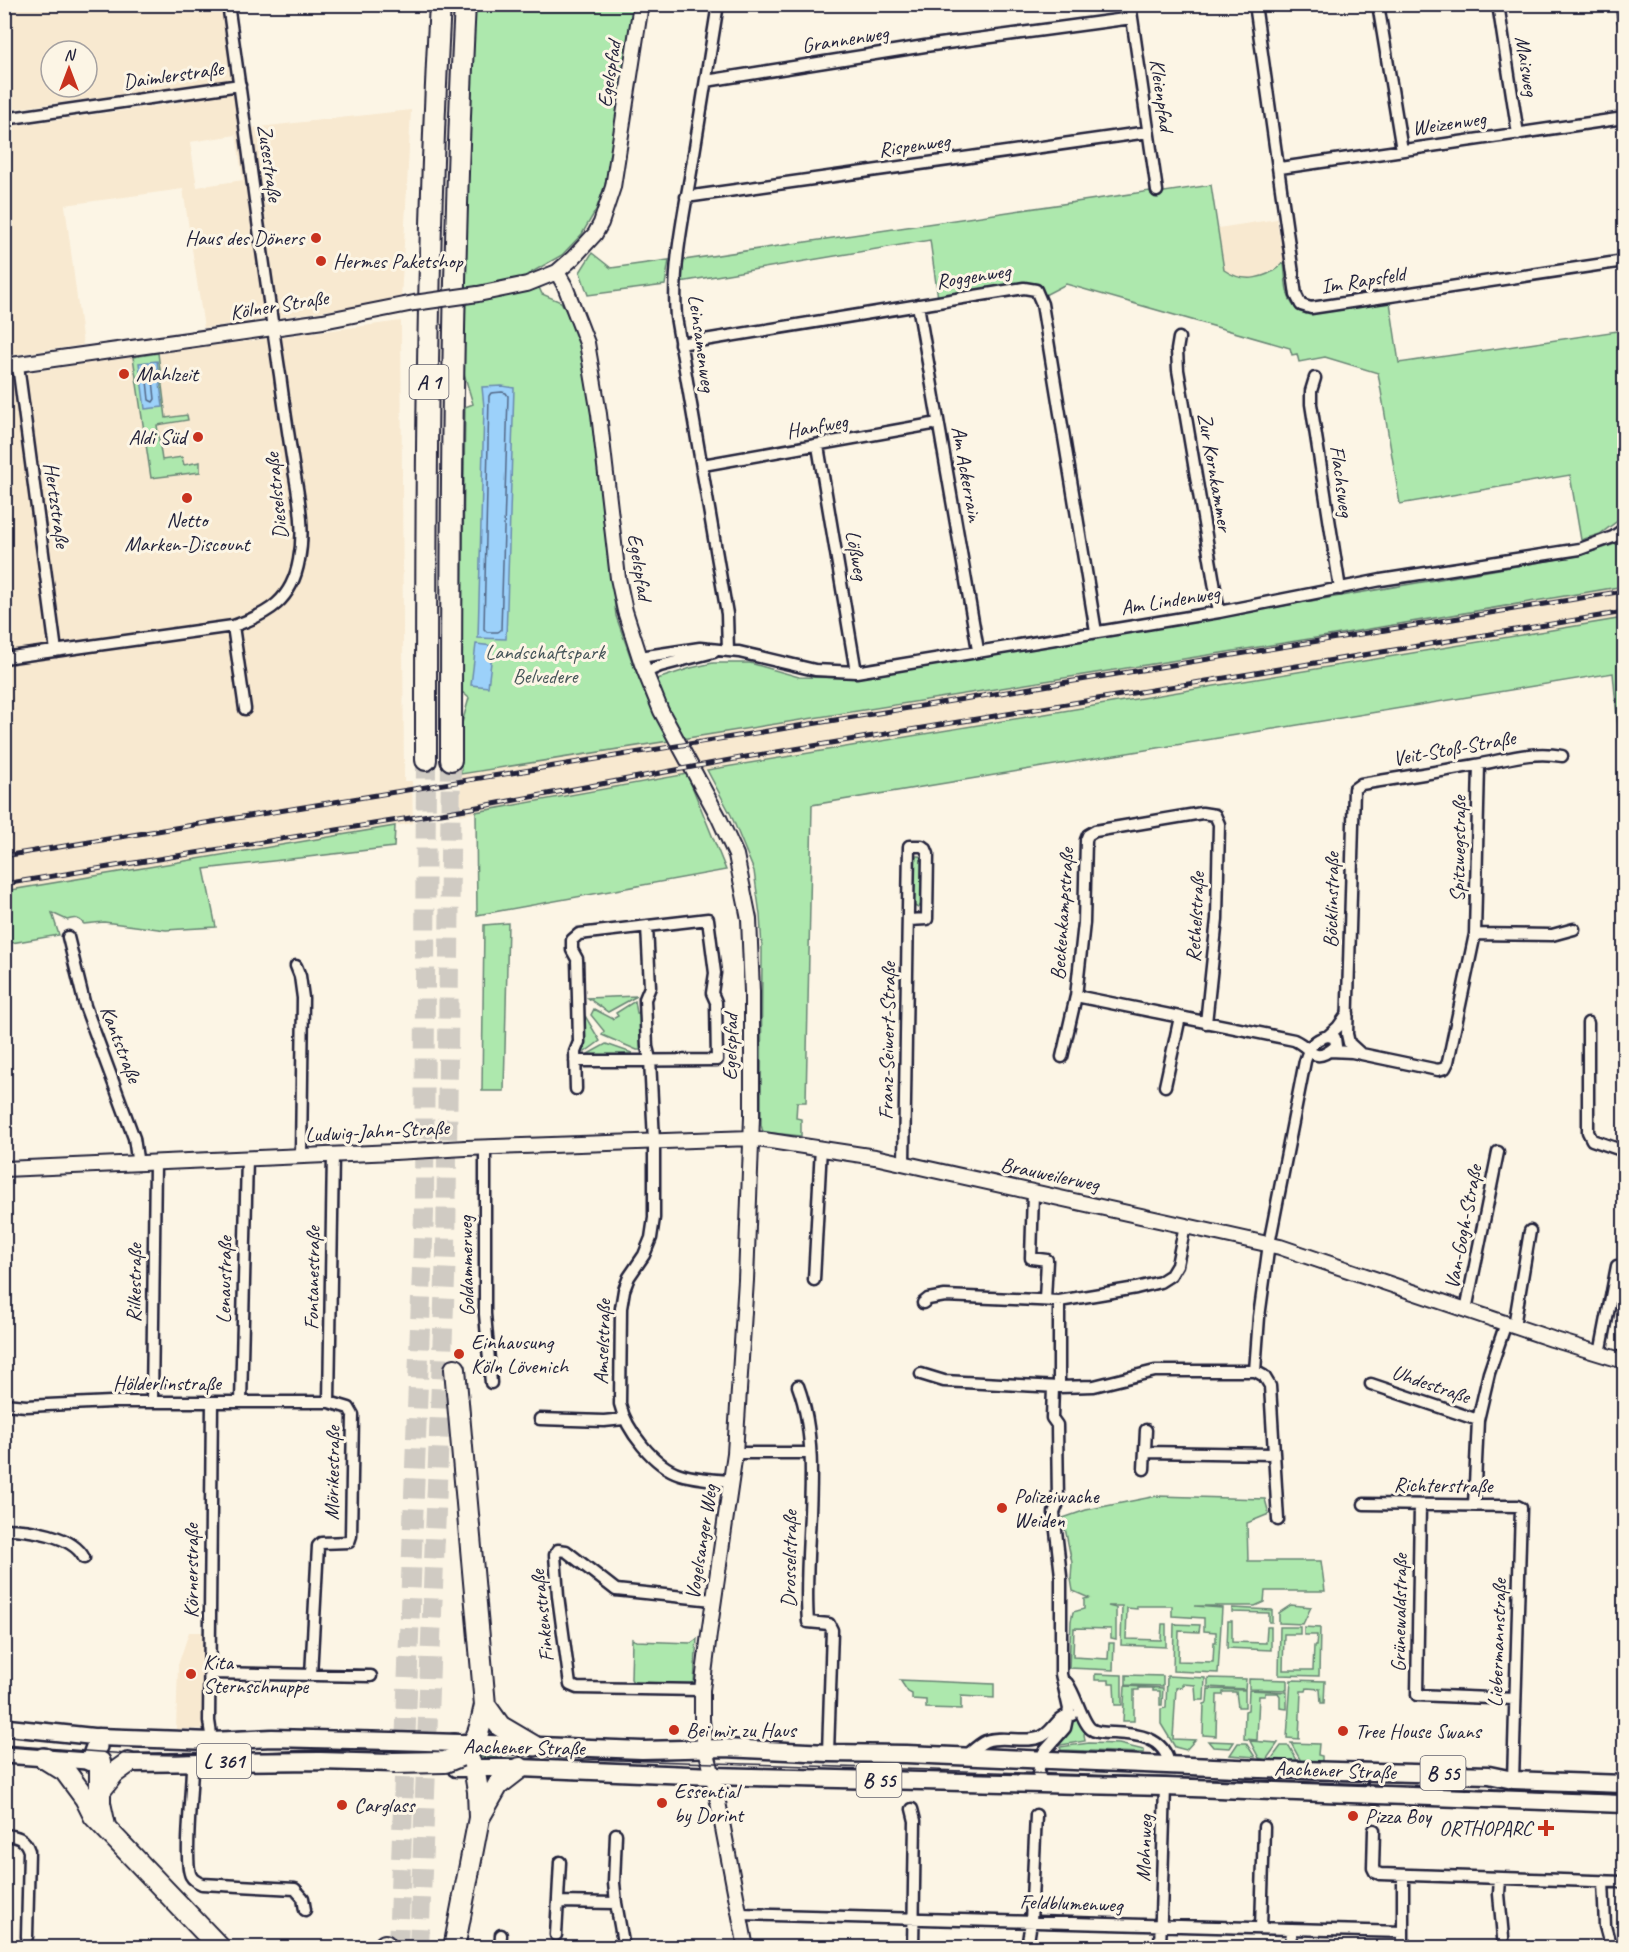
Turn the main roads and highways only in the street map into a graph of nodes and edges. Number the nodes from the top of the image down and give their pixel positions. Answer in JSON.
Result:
{"nodes":[{"id":1,"x":440,"y":4,"type":"edge"},
{"id":2,"x":465,"y":4,"type":"edge"},
{"id":3,"x":426,"y":760,"type":"tunnel mouth"},
{"id":4,"x":451,"y":760,"type":"tunnel mouth"},
{"id":5,"x":455,"y":1369,"type":"dead end"},
{"id":6,"x":485,"y":1706,"type":"junction"},
{"id":7,"x":4,"y":1727,"type":"edge"},
{"id":8,"x":98,"y":1737,"type":"junction"},
{"id":9,"x":414,"y":1741,"type":"joint"},
{"id":10,"x":534,"y":1746,"type":"junction"},
{"id":11,"x":462,"y":1753,"type":"junction"},
{"id":12,"x":4,"y":1755,"type":"edge"},
{"id":13,"x":44,"y":1758,"type":"junction"},
{"id":14,"x":95,"y":1762,"type":"junction"},
{"id":15,"x":128,"y":1763,"type":"junction"},
{"id":16,"x":392,"y":1763,"type":"joint"},
{"id":17,"x":520,"y":1768,"type":"junction"},
{"id":18,"x":1437,"y":1773,"type":"junction"},
{"id":19,"x":1624,"y":1784,"type":"edge"},
{"id":20,"x":93,"y":1794,"type":"junction"},
{"id":21,"x":1429,"y":1795,"type":"junction"},
{"id":22,"x":1624,"y":1804,"type":"edge"},
{"id":23,"x":479,"y":1818,"type":"junction"},
{"id":24,"x":220,"y":1947,"type":"edge"},
{"id":25,"x":454,"y":1947,"type":"edge"}],
"edges":[{"from":1,"to":3,"type":"highway","number":"A 1"},
{"from":2,"to":4,"type":"highway","number":"A 1"},
{"from":5,"to":6,"type":"highway"},
{"from":6,"to":10,"type":"highway"},
{"from":6,"to":11,"type":"highway"},
{"from":7,"to":8,"type":"main road","name":"Aachener Straße","number":"L 361"},
{"from":8,"to":9,"type":"main road","name":"Aachener Straße","number":"L 361","bridge":true},
{"from":8,"to":14,"type":"main road"},
{"from":9,"to":11,"type":"main road","name":"Aachener Straße","number":"B 55","bridge":true},
{"from":10,"to":11,"type":"main road","name":"Aachener Straße","number":"B 55"},
{"from":10,"to":18,"type":"main road","name":"Aachener Straße","number":"B 55"},
{"from":11,"to":16,"type":"highway","bridge":true},
{"from":11,"to":17,"type":"main road","name":"Aachener Straße","number":"B 55"},
{"from":11,"to":23,"type":"highway"},
{"from":12,"to":13,"type":"main road","number":"L 361"},
{"from":13,"to":14,"type":"main road","number":"L 361"},
{"from":13,"to":20,"type":"highway"},
{"from":14,"to":15,"type":"main road","number":"L 361"},
{"from":14,"to":20,"type":"highway"},
{"from":15,"to":16,"type":"main road","number":"L 361"},
{"from":15,"to":20,"type":"highway"},
{"from":17,"to":21,"type":"main road","name":"Aachener Straße","number":"B 55"},
{"from":17,"to":23,"type":"highway"},
{"from":18,"to":19,"type":"main road","name":"Aachener Straße","number":"B 55"},
{"from":18,"to":21,"type":"main road"},
{"from":20,"to":24,"type":"highway"},
{"from":21,"to":22,"type":"main road","name":"Aachener Straße","number":"B 55"},
{"from":23,"to":25,"type":"highway"}]}
